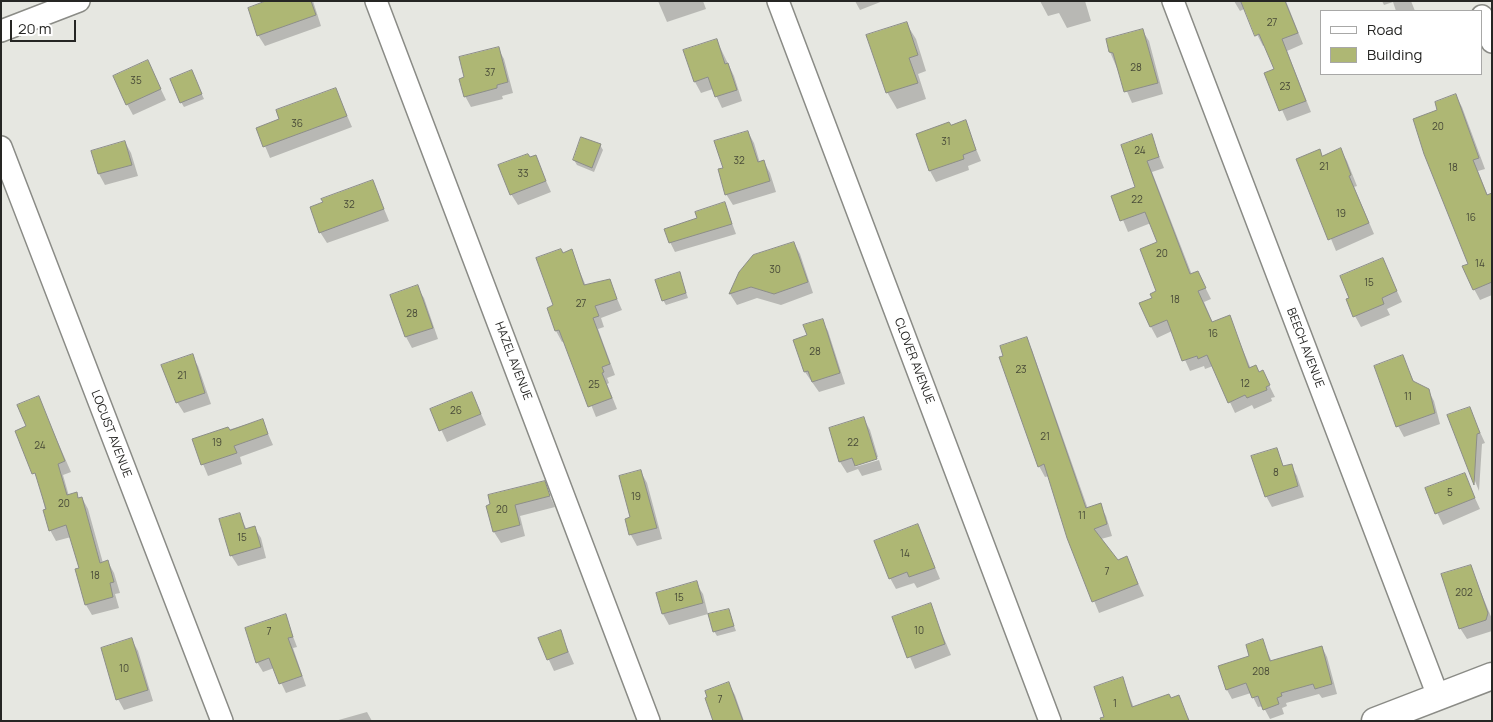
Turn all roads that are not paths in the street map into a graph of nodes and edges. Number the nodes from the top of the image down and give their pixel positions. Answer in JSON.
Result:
{"nodes":[{"id":1,"x":79,"y":1,"type":"edge"},
{"id":2,"x":376,"y":1,"type":"edge"},
{"id":3,"x":778,"y":1,"type":"edge"},
{"id":4,"x":1173,"y":1,"type":"edge"},
{"id":5,"x":1483,"y":19,"type":"edge"},
{"id":6,"x":1,"y":31,"type":"edge"},
{"id":7,"x":1492,"y":42,"type":"edge"},
{"id":8,"x":1,"y":147,"type":"edge"},
{"id":9,"x":1492,"y":676,"type":"edge"},
{"id":10,"x":1438,"y":696,"type":"junction"},
{"id":11,"x":222,"y":721,"type":"edge"},
{"id":12,"x":649,"y":721,"type":"edge"},
{"id":13,"x":1050,"y":721,"type":"edge"},
{"id":14,"x":1375,"y":721,"type":"edge"}],
"edges":[{"from":1,"to":6,"type":"street"},
{"from":2,"to":12,"type":"street","name":"HAZEL AVENUE"},
{"from":3,"to":13,"type":"street","name":"CLOVER AVENUE"},
{"from":4,"to":10,"type":"street","name":"BEECH AVENUE"},
{"from":5,"to":7,"type":"street"},
{"from":8,"to":11,"type":"street","name":"LOCUST AVENUE"},
{"from":9,"to":10,"type":"street"},
{"from":10,"to":14,"type":"street"}]}
